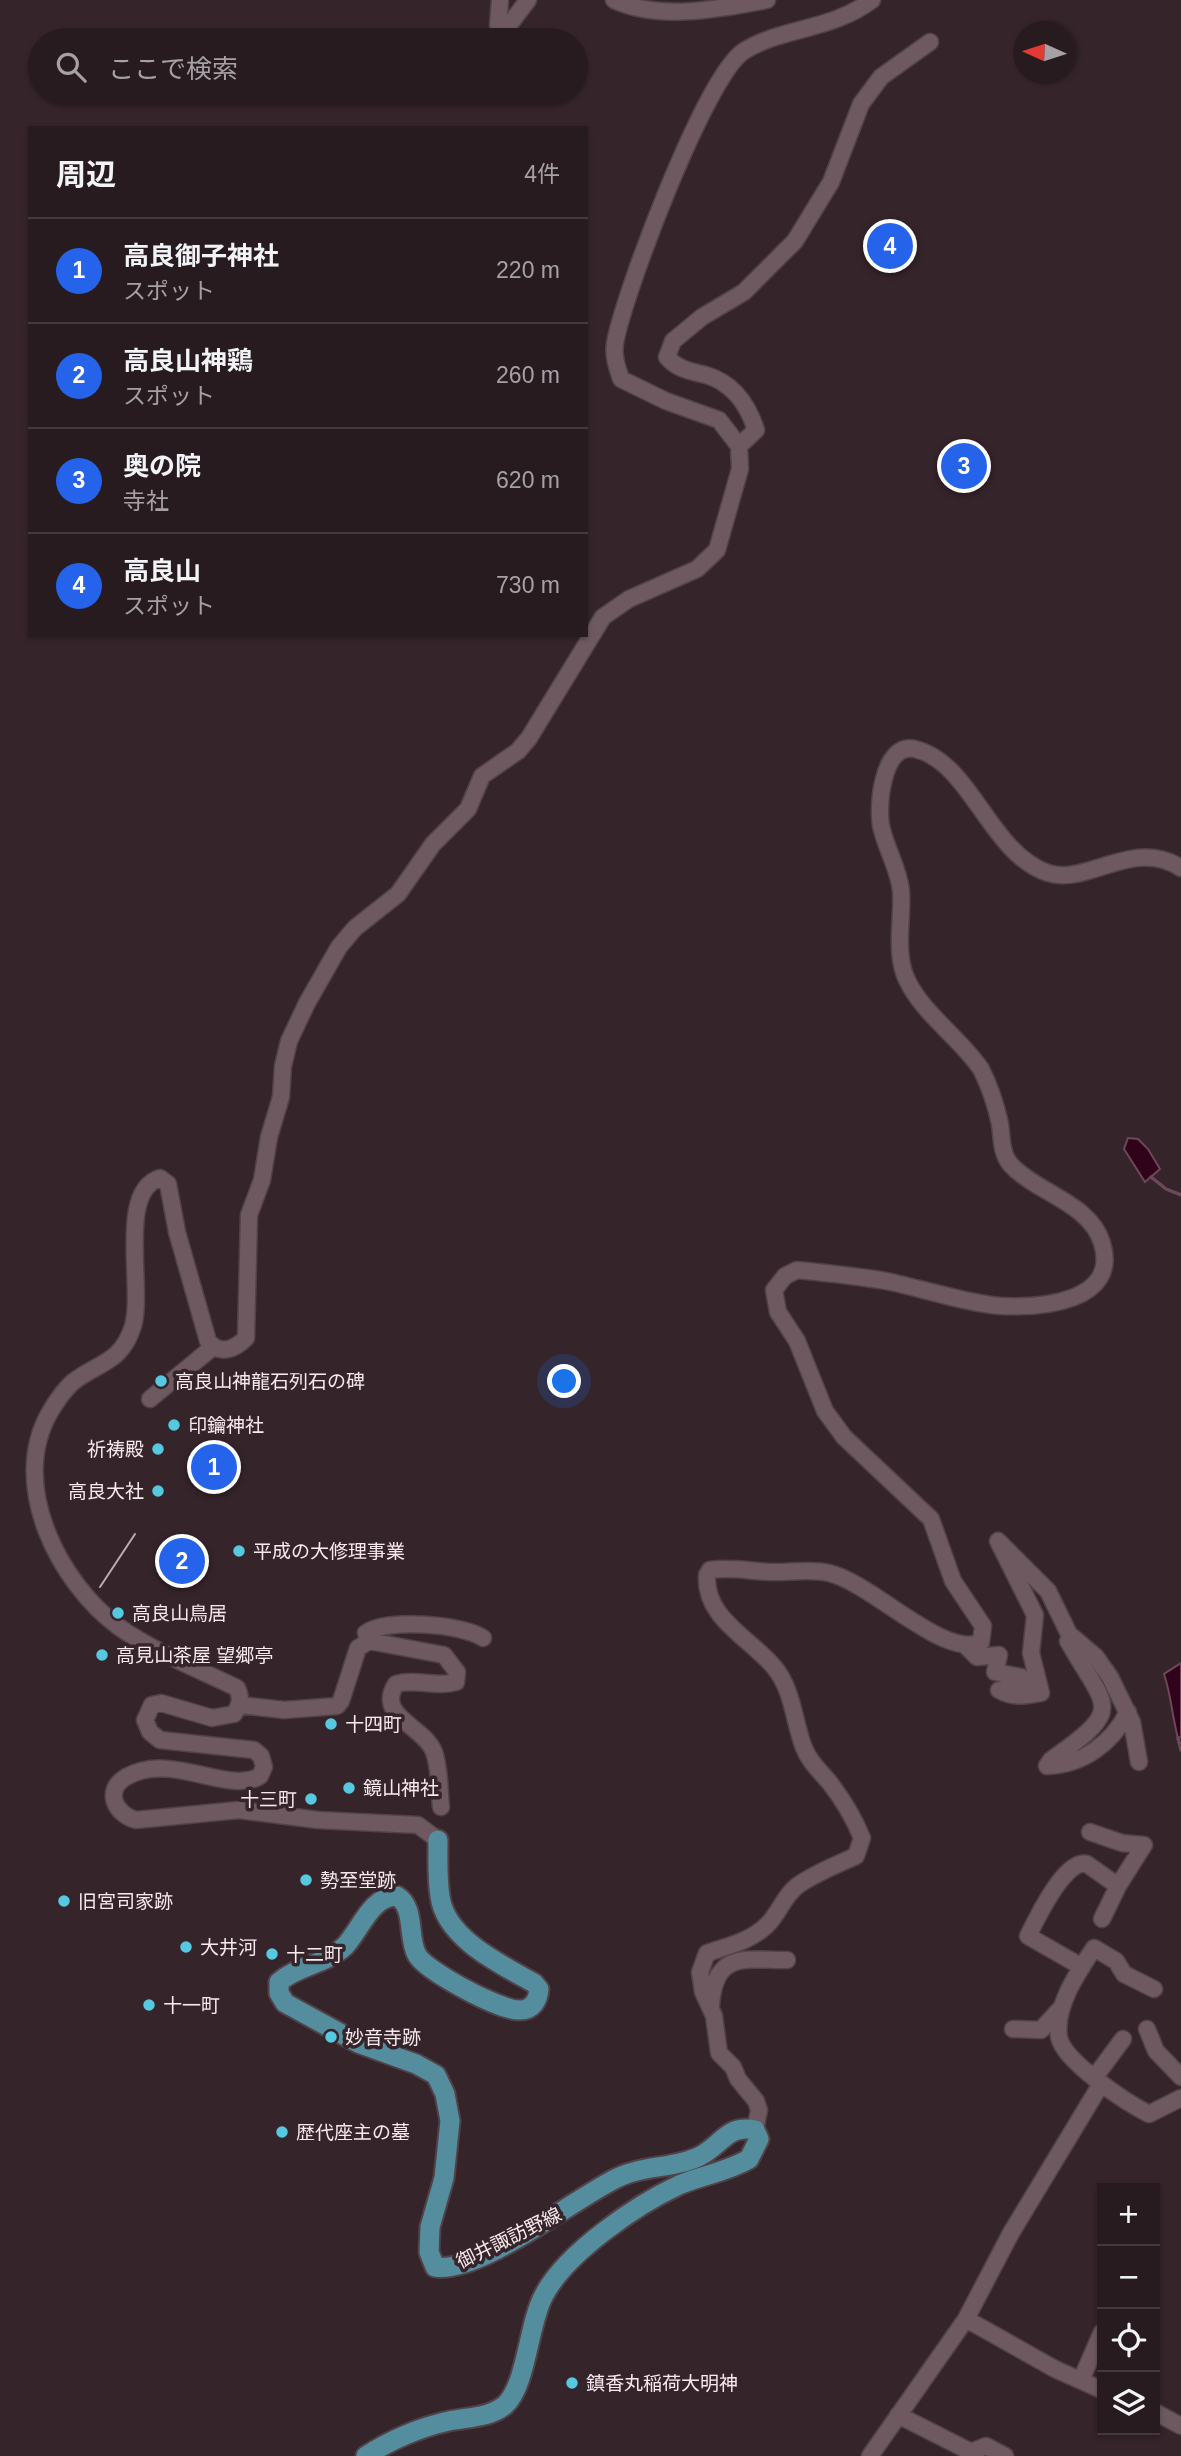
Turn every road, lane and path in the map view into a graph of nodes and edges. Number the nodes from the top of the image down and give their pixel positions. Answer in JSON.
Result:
{"nodes":[{"id":1,"x":500,"y":0,"type":"edge"},
{"id":2,"x":528,"y":0,"type":"edge"},
{"id":3,"x":614,"y":0,"type":"edge"},
{"id":4,"x":767,"y":0,"type":"edge"},
{"id":5,"x":872,"y":0,"type":"edge"},
{"id":6,"x":504,"y":28,"type":"edge"},
{"id":7,"x":507,"y":28,"type":"edge"},
{"id":8,"x":930,"y":42,"type":"dead end"},
{"id":9,"x":739,"y":446,"type":"junction"},
{"id":10,"x":1181,"y":868,"type":"edge"},
{"id":11,"x":213,"y":1347,"type":"junction"},
{"id":12,"x":150,"y":1399,"type":"dead end"},
{"id":13,"x":1062,"y":1621,"type":"junction"},
{"id":14,"x":482,"y":1638,"type":"dead end"},
{"id":15,"x":983,"y":1639,"type":"junction"},
{"id":16,"x":369,"y":1641,"type":"junction"},
{"id":17,"x":967,"y":1646,"type":"junction"},
{"id":18,"x":999,"y":1655,"type":"junction"},
{"id":19,"x":240,"y":1705,"type":"junction"},
{"id":20,"x":1128,"y":1712,"type":"junction"},
{"id":21,"x":1139,"y":1762,"type":"dead end"},
{"id":22,"x":441,"y":1807,"type":"dead end"},
{"id":23,"x":1090,"y":1832,"type":"dead end"},
{"id":24,"x":438,"y":1840,"type":"joint"},
{"id":25,"x":1118,"y":1886,"type":"junction"},
{"id":26,"x":1102,"y":1919,"type":"dead end"},
{"id":27,"x":787,"y":1960,"type":"dead end"},
{"id":28,"x":1082,"y":1967,"type":"junction"},
{"id":29,"x":1154,"y":1989,"type":"dead end"},
{"id":30,"x":711,"y":2005,"type":"junction"},
{"id":31,"x":1062,"y":2007,"type":"junction"},
{"id":32,"x":1013,"y":2029,"type":"dead end"},
{"id":33,"x":1147,"y":2029,"type":"dead end"},
{"id":34,"x":1123,"y":2039,"type":"dead end"},
{"id":35,"x":1181,"y":2077,"type":"edge"},
{"id":36,"x":1097,"y":2081,"type":"junction"},
{"id":37,"x":1181,"y":2098,"type":"edge"},
{"id":38,"x":754,"y":2130,"type":"junction"},
{"id":39,"x":966,"y":2319,"type":"junction"},
{"id":40,"x":1097,"y":2343,"type":"edge"},
{"id":41,"x":1081,"y":2380,"type":"junction"},
{"id":42,"x":1097,"y":2388,"type":"edge"},
{"id":43,"x":898,"y":2415,"type":"junction"},
{"id":44,"x":1160,"y":2415,"type":"edge"},
{"id":45,"x":1181,"y":2426,"type":"edge"},
{"id":46,"x":366,"y":2456,"type":"edge"},
{"id":47,"x":870,"y":2456,"type":"edge"},
{"id":48,"x":1005,"y":2456,"type":"edge"}],
"edges":[{"from":1,"to":6,"type":"street"},
{"from":2,"to":7,"type":"street"},
{"from":3,"to":4,"type":"street"},
{"from":5,"to":9,"type":"street"},
{"from":8,"to":9,"type":"street"},
{"from":9,"to":11,"type":"street"},
{"from":10,"to":15,"type":"street"},
{"from":11,"to":12,"type":"street"},
{"from":11,"to":19,"type":"street"},
{"from":13,"to":18,"type":"street"},
{"from":13,"to":20,"type":"street"},
{"from":13,"to":20,"type":"street"},
{"from":14,"to":16,"type":"street"},
{"from":15,"to":17,"type":"street"},
{"from":15,"to":18,"type":"street"},
{"from":16,"to":19,"type":"street"},
{"from":16,"to":22,"type":"street"},
{"from":17,"to":18,"type":"street"},
{"from":17,"to":30,"type":"street"},
{"from":19,"to":24,"type":"street"},
{"from":20,"to":21,"type":"street"},
{"from":23,"to":25,"type":"street"},
{"from":24,"to":38,"type":"main road","name":"御井諏訪野線"},
{"from":25,"to":26,"type":"street"},
{"from":25,"to":28,"type":"street"},
{"from":27,"to":30,"type":"street"},
{"from":28,"to":29,"type":"street"},
{"from":28,"to":31,"type":"street"},
{"from":30,"to":38,"type":"street"},
{"from":31,"to":32,"type":"street"},
{"from":31,"to":36,"type":"street"},
{"from":33,"to":35,"type":"street"},
{"from":34,"to":36,"type":"street"},
{"from":36,"to":37,"type":"street"},
{"from":36,"to":39,"type":"street"},
{"from":38,"to":46,"type":"main road"},
{"from":39,"to":41,"type":"street"},
{"from":39,"to":43,"type":"street"},
{"from":40,"to":41,"type":"street"},
{"from":41,"to":42,"type":"street"},
{"from":43,"to":47,"type":"street"},
{"from":43,"to":48,"type":"street"},
{"from":44,"to":45,"type":"street"}]}
